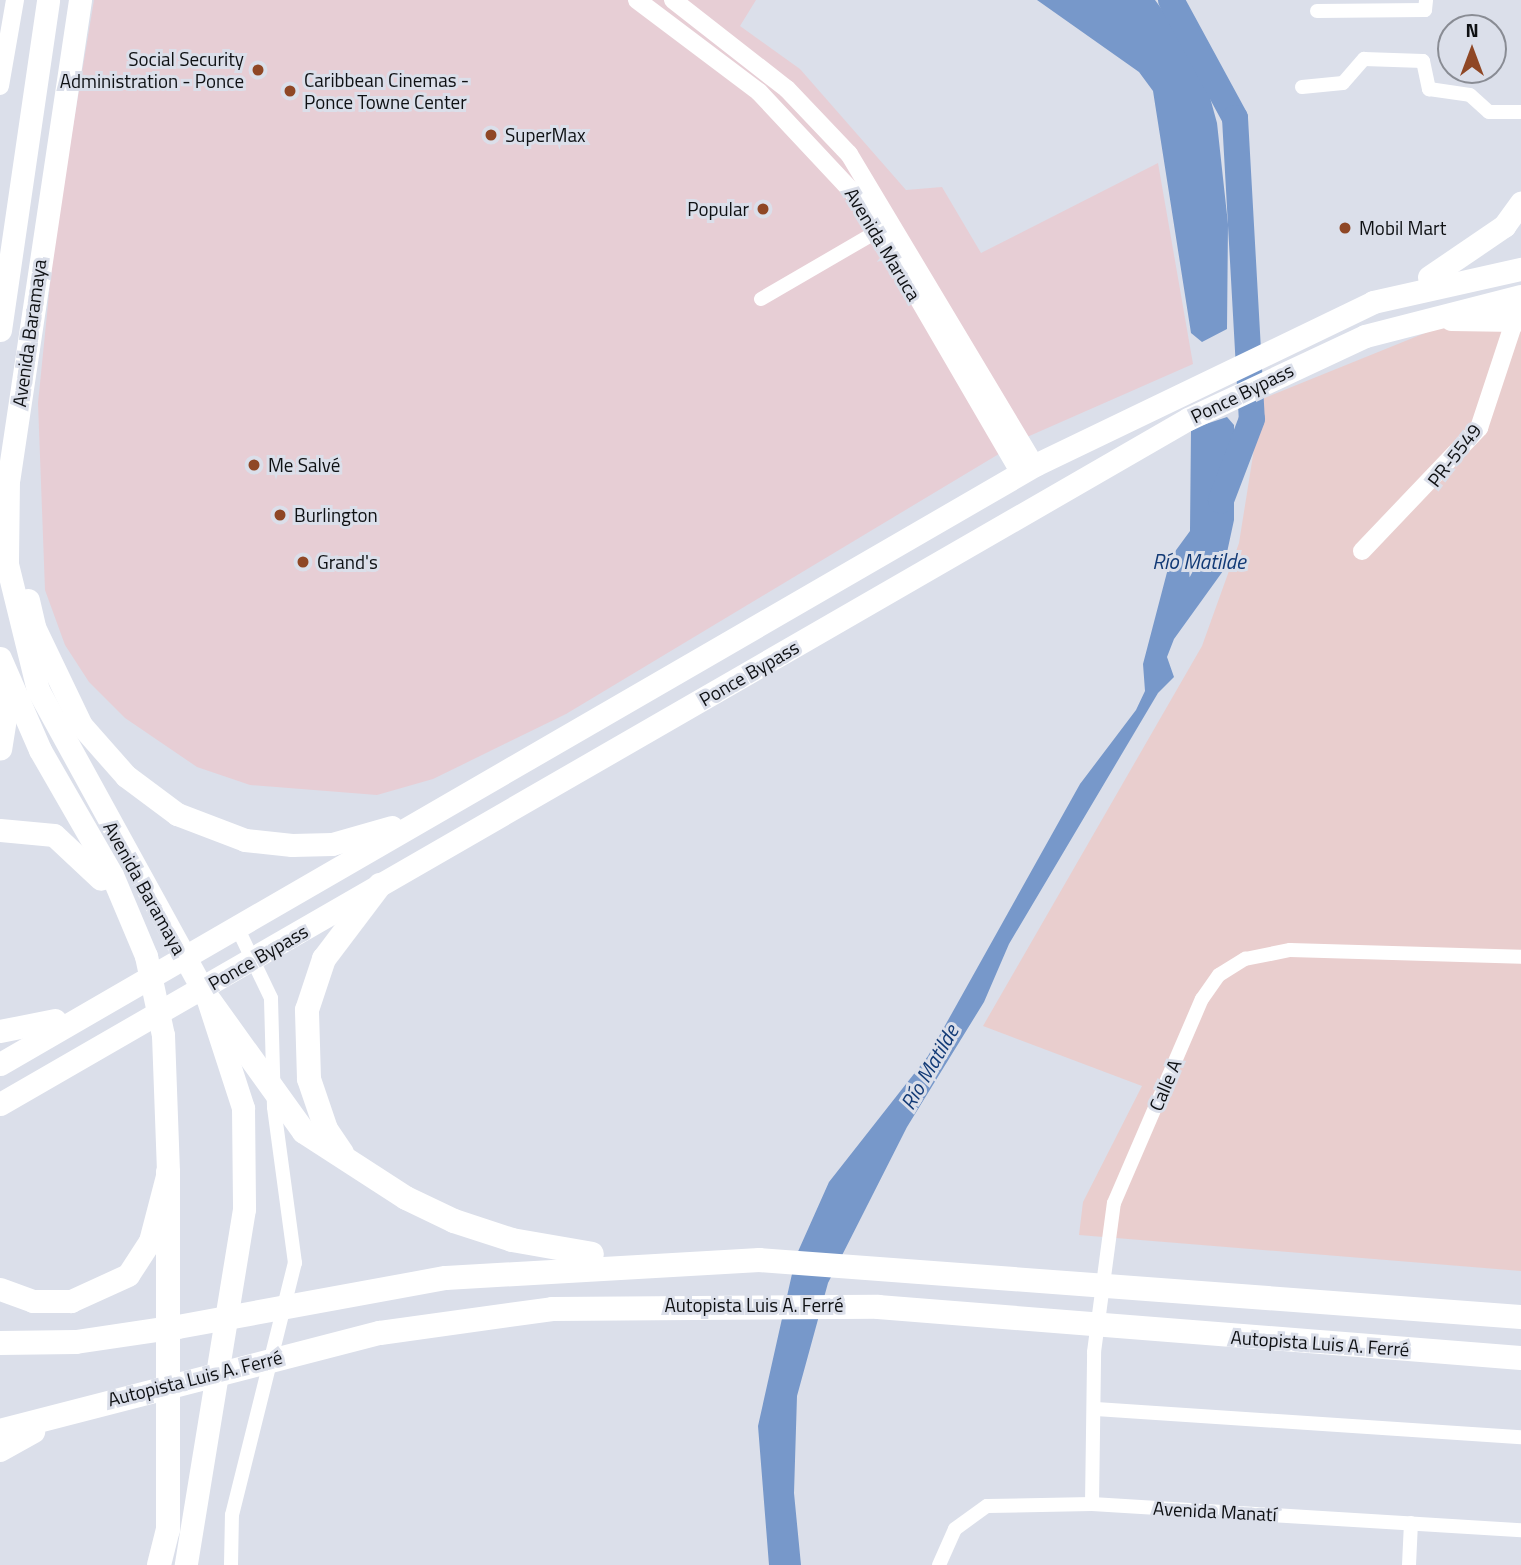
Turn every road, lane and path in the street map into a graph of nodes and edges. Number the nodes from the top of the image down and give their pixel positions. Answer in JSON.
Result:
{"nodes":[{"id":1,"x":15,"y":0,"type":"edge"},
{"id":2,"x":48,"y":0,"type":"edge"},
{"id":3,"x":80,"y":0,"type":"edge"},
{"id":4,"x":637,"y":0,"type":"edge"},
{"id":5,"x":673,"y":0,"type":"edge"},
{"id":6,"x":1426,"y":0,"type":"edge"},
{"id":7,"x":1317,"y":11,"type":"dead end"},
{"id":8,"x":0,"y":86,"type":"edge"},
{"id":9,"x":1302,"y":87,"type":"dead end"},
{"id":10,"x":1521,"y":112,"type":"edge"},
{"id":11,"x":1521,"y":203,"type":"edge"},
{"id":12,"x":878,"y":231,"type":"junction"},
{"id":13,"x":1521,"y":268,"type":"edge"},
{"id":14,"x":1521,"y":296,"type":"edge"},
{"id":15,"x":1390,"y":297,"type":"junction"},
{"id":16,"x":761,"y":299,"type":"dead end"},
{"id":17,"x":1416,"y":319,"type":"junction"},
{"id":18,"x":1518,"y":320,"type":"edge"},
{"id":19,"x":0,"y":330,"type":"edge"},
{"id":20,"x":1027,"y":469,"type":"junction"},
{"id":21,"x":1362,"y":551,"type":"dead end"},
{"id":22,"x":7,"y":564,"type":"junction"},
{"id":23,"x":0,"y":657,"type":"edge"},
{"id":24,"x":0,"y":688,"type":"edge"},
{"id":25,"x":0,"y":749,"type":"edge"},
{"id":26,"x":429,"y":819,"type":"junction"},
{"id":27,"x":0,"y":830,"type":"edge"},
{"id":28,"x":380,"y":886,"type":"junction"},
{"id":29,"x":130,"y":916,"type":"junction"},
{"id":30,"x":237,"y":927,"type":"junction"},
{"id":31,"x":1521,"y":957,"type":"edge"},
{"id":32,"x":254,"y":960,"type":"junction"},
{"id":33,"x":207,"y":998,"type":"junction"},
{"id":34,"x":107,"y":1003,"type":"junction"},
{"id":35,"x":0,"y":1031,"type":"edge"},
{"id":36,"x":0,"y":1064,"type":"edge"},
{"id":37,"x":27,"y":1089,"type":"junction"},
{"id":38,"x":0,"y":1104,"type":"edge"},
{"id":39,"x":0,"y":1114,"type":"edge"},
{"id":40,"x":347,"y":1159,"type":"junction"},
{"id":41,"x":168,"y":1172,"type":"junction"},
{"id":42,"x":669,"y":1262,"type":"junction"},
{"id":43,"x":0,"y":1289,"type":"edge"},
{"id":44,"x":1521,"y":1317,"type":"edge"},
{"id":45,"x":0,"y":1343,"type":"edge"},
{"id":46,"x":1521,"y":1358,"type":"edge"},
{"id":47,"x":125,"y":1395,"type":"junction"},
{"id":48,"x":1096,"y":1409,"type":"junction"},
{"id":49,"x":0,"y":1431,"type":"edge"},
{"id":50,"x":1521,"y":1437,"type":"edge"},
{"id":51,"x":0,"y":1450,"type":"edge"},
{"id":52,"x":1092,"y":1504,"type":"junction"},
{"id":53,"x":1411,"y":1523,"type":"junction"},
{"id":54,"x":1521,"y":1530,"type":"edge"},
{"id":55,"x":159,"y":1565,"type":"edge"},
{"id":56,"x":186,"y":1565,"type":"edge"},
{"id":57,"x":231,"y":1565,"type":"edge"},
{"id":58,"x":939,"y":1565,"type":"edge"},
{"id":59,"x":1409,"y":1565,"type":"edge"}],
"edges":[{"from":1,"to":8,"type":"street"},
{"from":2,"to":19,"type":"highway","name":"Avenida Baramaya"},
{"from":3,"to":22,"type":"highway","name":"Avenida Baramaya"},
{"from":4,"to":12,"type":"street","name":"Avenida Maruca"},
{"from":5,"to":20,"type":"street","name":"Avenida Maruca"},
{"from":6,"to":7,"type":"street"},
{"from":9,"to":10,"type":"street"},
{"from":11,"to":15,"type":"highway"},
{"from":12,"to":16,"type":"street"},
{"from":12,"to":20,"type":"street","name":"Avenida Maruca"},
{"from":13,"to":15,"type":"highway","name":"Ponce Bypass"},
{"from":14,"to":17,"type":"highway","name":"Ponce Bypass"},
{"from":14,"to":18,"type":"street","name":"PR-5549"},
{"from":15,"to":20,"type":"highway","name":"Ponce Bypass"},
{"from":17,"to":18,"type":"highway"},
{"from":17,"to":28,"type":"highway","name":"Ponce Bypass"},
{"from":18,"to":21,"type":"street","name":"PR-5549"},
{"from":20,"to":26,"type":"highway","name":"Ponce Bypass"},
{"from":22,"to":26,"type":"highway"},
{"from":22,"to":33,"type":"highway","name":"Avenida Baramaya"},
{"from":23,"to":29,"type":"highway","name":"Avenida Baramaya"},
{"from":24,"to":25,"type":"highway"},
{"from":26,"to":30,"type":"highway","name":"Ponce Bypass"},
{"from":27,"to":29,"type":"highway"},
{"from":28,"to":32,"type":"highway","name":"Ponce Bypass"},
{"from":28,"to":40,"type":"highway"},
{"from":29,"to":41,"type":"highway","name":"Avenida Baramaya"},
{"from":30,"to":32,"type":"street"},
{"from":30,"to":34,"type":"highway","name":"Ponce Bypass"},
{"from":31,"to":48,"type":"street","name":"Calle A"},
{"from":32,"to":37,"type":"highway","name":"Ponce Bypass"},
{"from":32,"to":57,"type":"street"},
{"from":33,"to":40,"type":"highway"},
{"from":33,"to":56,"type":"highway","name":"Avenida Baramaya"},
{"from":34,"to":35,"type":"highway"},
{"from":34,"to":36,"type":"highway","name":"Ponce Bypass"},
{"from":37,"to":38,"type":"highway","name":"Ponce Bypass"},
{"from":37,"to":39,"type":"highway"},
{"from":40,"to":42,"type":"highway"},
{"from":41,"to":43,"type":"highway","name":"Avenida Baramaya"},
{"from":41,"to":55,"type":"highway"},
{"from":42,"to":44,"type":"highway"},
{"from":42,"to":45,"type":"highway"},
{"from":46,"to":47,"type":"highway","name":"Autopista Luis A. Ferré"},
{"from":47,"to":49,"type":"highway","name":"Autopista Luis A. Ferré"},
{"from":47,"to":51,"type":"highway"},
{"from":48,"to":50,"type":"street"},
{"from":48,"to":52,"type":"street","name":"Calle A"},
{"from":52,"to":53,"type":"street","name":"Avenida Manatí"},
{"from":52,"to":58,"type":"street","name":"Avenida Manatí"},
{"from":53,"to":54,"type":"street","name":"Avenida Manatí"},
{"from":53,"to":59,"type":"street"}]}
